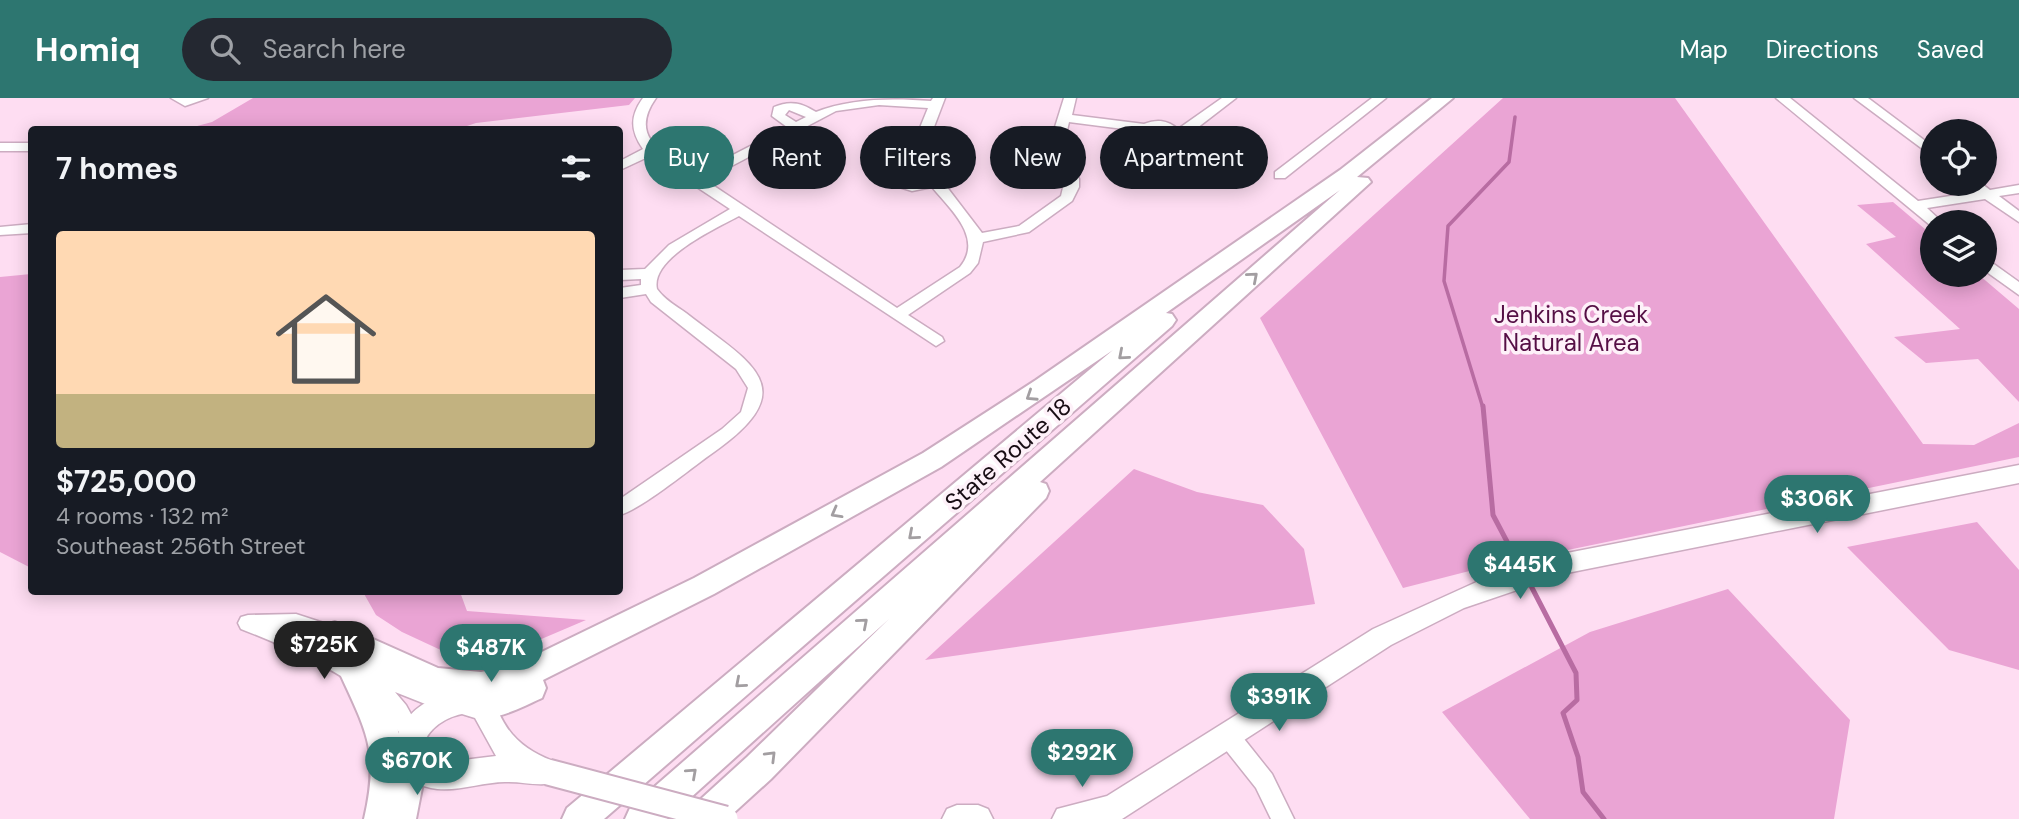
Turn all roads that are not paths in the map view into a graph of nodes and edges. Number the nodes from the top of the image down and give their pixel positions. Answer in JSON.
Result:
{"nodes":[{"id":1,"x":177,"y":98,"type":"edge"},
{"id":2,"x":202,"y":98,"type":"edge"},
{"id":3,"x":650,"y":98,"type":"edge"},
{"id":4,"x":1070,"y":98,"type":"edge"},
{"id":5,"x":1230,"y":98,"type":"edge"},
{"id":6,"x":1380,"y":98,"type":"edge"},
{"id":7,"x":1444,"y":98,"type":"edge"},
{"id":8,"x":1462,"y":98,"type":"edge"},
{"id":9,"x":1782,"y":98,"type":"edge"},
{"id":10,"x":1860,"y":98,"type":"edge"},
{"id":11,"x":937,"y":102,"type":"edge"},
{"id":12,"x":814,"y":116,"type":"junction"},
{"id":13,"x":1065,"y":118,"type":"junction"},
{"id":14,"x":794,"y":126,"type":"joint"},
{"id":15,"x":928,"y":126,"type":"edge"},
{"id":16,"x":644,"y":141,"type":"edge"},
{"id":17,"x":1920,"y":143,"type":"edge"},
{"id":18,"x":0,"y":147,"type":"edge"},
{"id":19,"x":28,"y":150,"type":"edge"},
{"id":20,"x":644,"y":154,"type":"edge"},
{"id":21,"x":623,"y":164,"type":"edge"},
{"id":22,"x":1348,"y":174,"type":"junction"},
{"id":23,"x":1280,"y":175,"type":"dead end"},
{"id":24,"x":709,"y":189,"type":"edge"},
{"id":25,"x":941,"y":189,"type":"edge"},
{"id":26,"x":2019,"y":189,"type":"edge"},
{"id":27,"x":1997,"y":192,"type":"edge"},
{"id":28,"x":1975,"y":196,"type":"edge"},
{"id":29,"x":1990,"y":196,"type":"edge"},
{"id":30,"x":1915,"y":206,"type":"junction"},
{"id":31,"x":740,"y":209,"type":"junction"},
{"id":32,"x":1920,"y":210,"type":"edge"},
{"id":33,"x":2019,"y":218,"type":"edge"},
{"id":34,"x":28,"y":228,"type":"edge"},
{"id":35,"x":0,"y":231,"type":"edge"},
{"id":36,"x":977,"y":239,"type":"junction"},
{"id":37,"x":1997,"y":272,"type":"edge"},
{"id":38,"x":623,"y":276,"type":"edge"},
{"id":39,"x":649,"y":281,"type":"junction"},
{"id":40,"x":2019,"y":290,"type":"edge"},
{"id":41,"x":623,"y":292,"type":"edge"},
{"id":42,"x":1221,"y":306,"type":"junction"},
{"id":43,"x":900,"y":314,"type":"junction"},
{"id":44,"x":936,"y":341,"type":"dead end"},
{"id":45,"x":2019,"y":474,"type":"edge"},
{"id":46,"x":623,"y":506,"type":"edge"},
{"id":47,"x":704,"y":586,"type":"junction"},
{"id":48,"x":335,"y":635,"type":"junction"},
{"id":49,"x":356,"y":676,"type":"junction"},
{"id":50,"x":448,"y":704,"type":"junction"},
{"id":51,"x":479,"y":705,"type":"junction"},
{"id":52,"x":1228,"y":737,"type":"junction"},
{"id":53,"x":411,"y":748,"type":"junction"},
{"id":54,"x":540,"y":770,"type":"junction"},
{"id":55,"x":1103,"y":814,"type":"edge"},
{"id":56,"x":381,"y":819,"type":"edge"},
{"id":57,"x":399,"y":819,"type":"edge"},
{"id":58,"x":579,"y":819,"type":"edge"},
{"id":59,"x":642,"y":819,"type":"edge"},
{"id":60,"x":703,"y":819,"type":"edge"},
{"id":61,"x":726,"y":819,"type":"edge"},
{"id":62,"x":957,"y":819,"type":"edge"},
{"id":63,"x":978,"y":819,"type":"edge"},
{"id":64,"x":1067,"y":819,"type":"edge"},
{"id":65,"x":1283,"y":819,"type":"edge"}],
"edges":[{"from":1,"to":2,"type":"street"},
{"from":3,"to":16,"type":"street"},
{"from":4,"to":13,"type":"street"},
{"from":5,"to":13,"type":"street"},
{"from":6,"to":23,"type":"street"},
{"from":7,"to":22,"type":"highway","name":"State Route 18"},
{"from":42,"to":8,"type":"highway","name":"State Route 18","one_way":true},
{"from":9,"to":30,"type":"street"},
{"from":10,"to":17,"type":"street"},
{"from":11,"to":12,"type":"street"},
{"from":11,"to":15,"type":"street"},
{"from":12,"to":14,"type":"street"},
{"from":12,"to":14,"type":"street"},
{"from":13,"to":36,"type":"street"},
{"from":18,"to":19,"type":"street"},
{"from":20,"to":21,"type":"street"},
{"from":22,"to":47,"type":"highway","one_way":true},
{"from":22,"to":58,"type":"highway","name":"State Route 18","one_way":true},
{"from":24,"to":31,"type":"street"},
{"from":25,"to":36,"type":"street"},
{"from":26,"to":27,"type":"street"},
{"from":28,"to":30,"type":"street"},
{"from":29,"to":33,"type":"street"},
{"from":30,"to":32,"type":"street"},
{"from":31,"to":39,"type":"street"},
{"from":31,"to":43,"type":"street"},
{"from":34,"to":35,"type":"street"},
{"from":36,"to":43,"type":"street"},
{"from":37,"to":40,"type":"street"},
{"from":38,"to":39,"type":"street"},
{"from":39,"to":41,"type":"street"},
{"from":39,"to":46,"type":"street"},
{"from":59,"to":42,"type":"highway","name":"State Route 18","one_way":true},
{"from":60,"to":42,"type":"highway","one_way":true},
{"from":43,"to":44,"type":"street"},
{"from":45,"to":52,"type":"main road"},
{"from":47,"to":48,"type":"highway"},
{"from":47,"to":51,"type":"highway"},
{"from":48,"to":49,"type":"street"},
{"from":48,"to":50,"type":"street"},
{"from":49,"to":53,"type":"street"},
{"from":49,"to":56,"type":"highway"},
{"from":50,"to":51,"type":"main road"},
{"from":50,"to":53,"type":"main road"},
{"from":51,"to":54,"type":"main road"},
{"from":52,"to":55,"type":"main road"},
{"from":52,"to":65,"type":"street"},
{"from":53,"to":54,"type":"main road"},
{"from":53,"to":57,"type":"highway"},
{"from":54,"to":61,"type":"main road","bridge":true},
{"from":55,"to":64,"type":"main road"},
{"from":62,"to":63,"type":"main road"}]}
